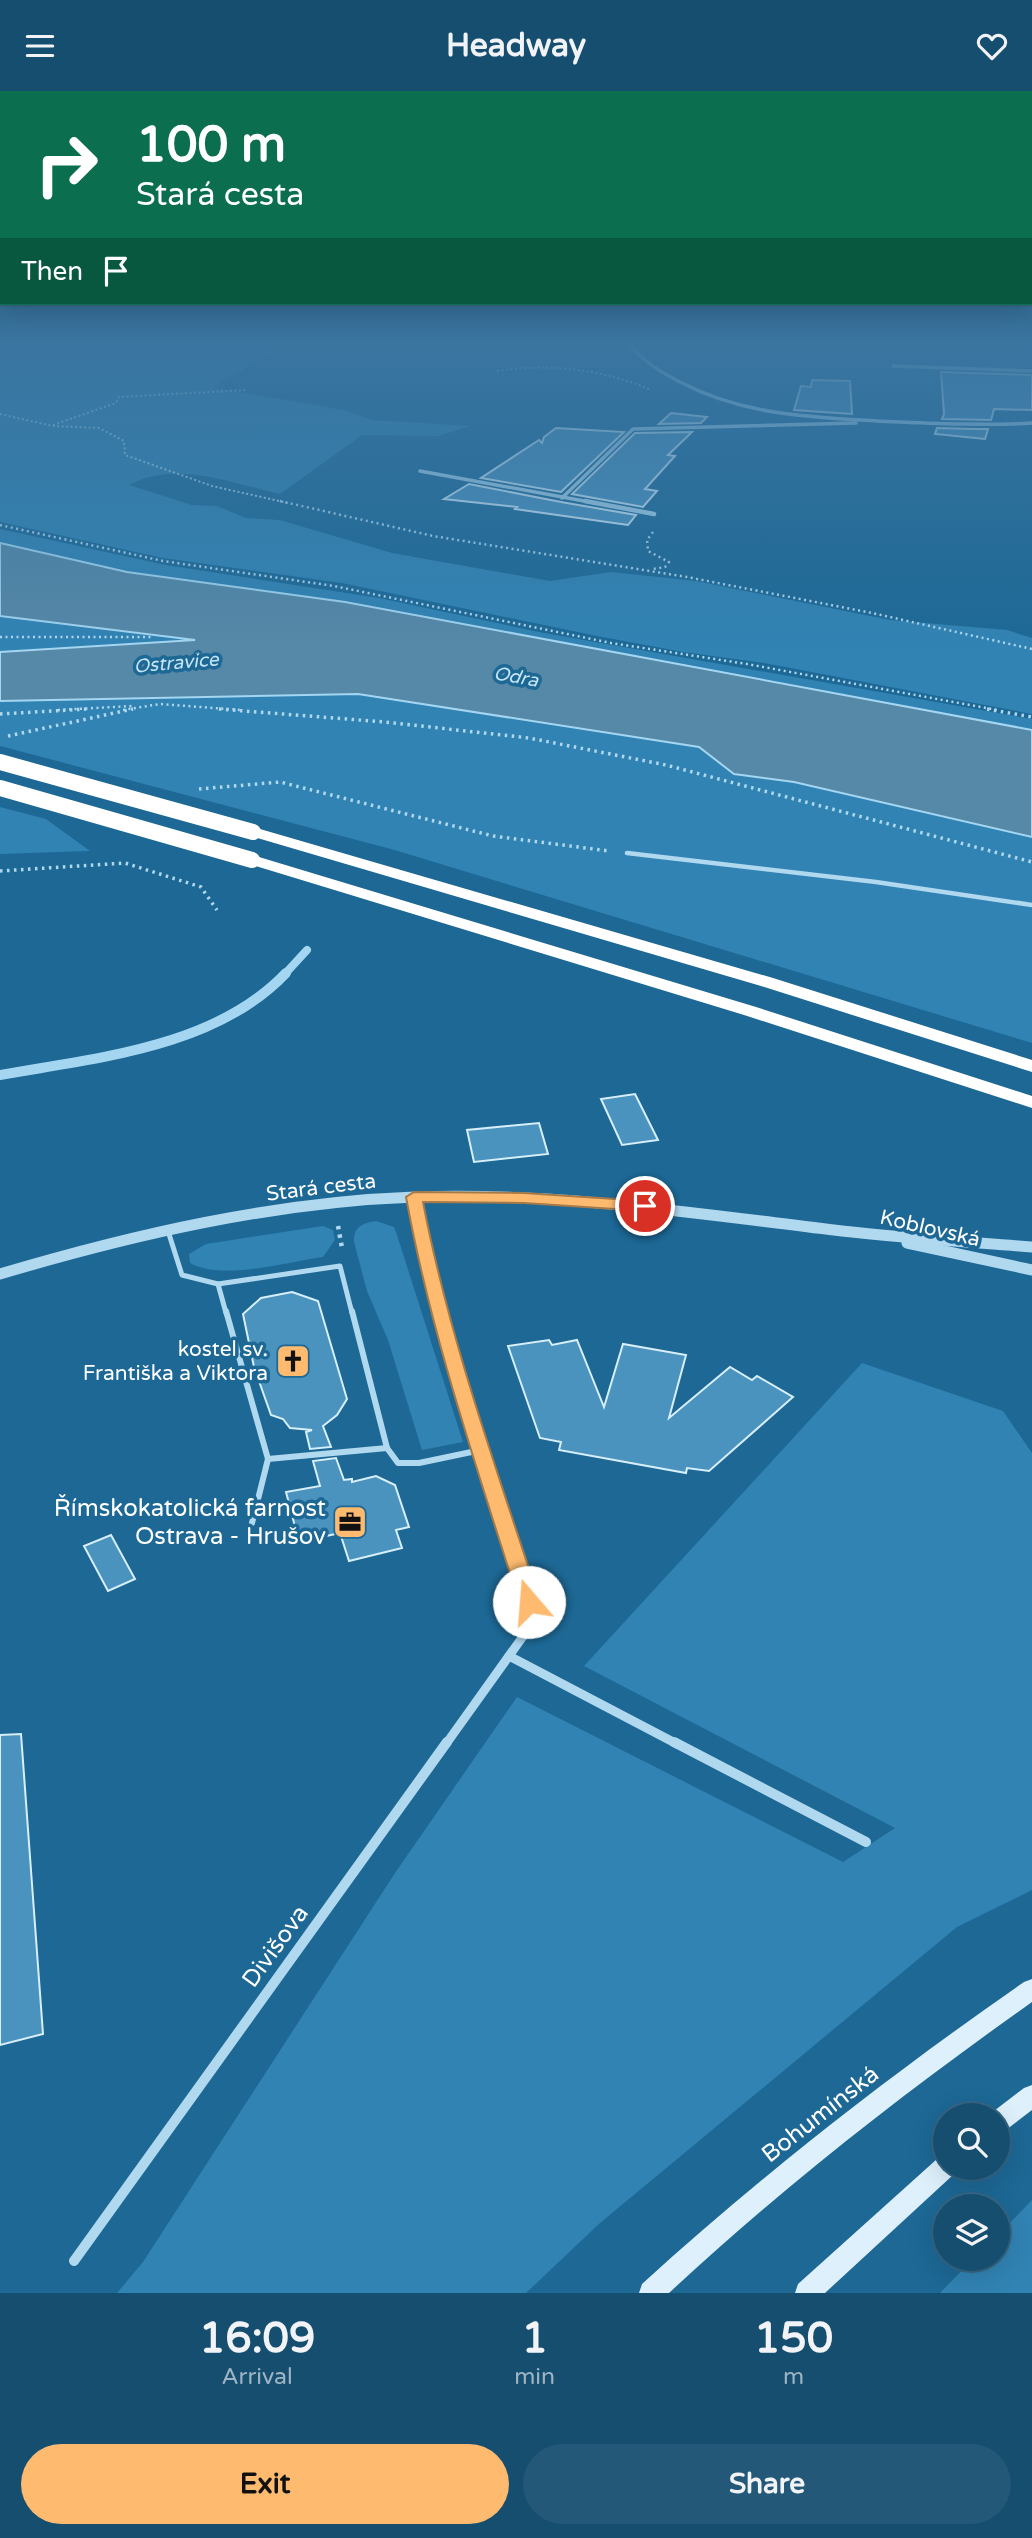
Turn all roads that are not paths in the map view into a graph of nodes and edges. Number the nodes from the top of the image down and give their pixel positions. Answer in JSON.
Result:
{"nodes":[{"id":1,"x":619,"y":443,"type":"edge"},
{"id":2,"x":420,"y":471,"type":"dead end"},
{"id":3,"x":562,"y":498,"type":"junction"},
{"id":4,"x":654,"y":514,"type":"road end"},
{"id":5,"x":0,"y":762,"type":"edge"},
{"id":6,"x":0,"y":788,"type":"edge"},
{"id":7,"x":627,"y":853,"type":"road end"},
{"id":8,"x":1032,"y":905,"type":"edge"},
{"id":9,"x":1032,"y":1066,"type":"edge"},
{"id":10,"x":1032,"y":1102,"type":"edge"},
{"id":11,"x":414,"y":1197,"type":"junction"},
{"id":12,"x":168,"y":1231,"type":"junction"},
{"id":13,"x":862,"y":1233,"type":"junction"},
{"id":14,"x":1032,"y":1247,"type":"edge"},
{"id":15,"x":1032,"y":1271,"type":"edge"},
{"id":16,"x":0,"y":1274,"type":"edge"},
{"id":17,"x":218,"y":1285,"type":"junction"},
{"id":18,"x":387,"y":1448,"type":"junction"},
{"id":19,"x":481,"y":1450,"type":"junction"},
{"id":20,"x":268,"y":1459,"type":"junction"},
{"id":21,"x":251,"y":1523,"type":"dead end"},
{"id":22,"x":509,"y":1656,"type":"junction"},
{"id":23,"x":866,"y":1842,"type":"dead end"},
{"id":24,"x":1032,"y":1989,"type":"edge"},
{"id":25,"x":1032,"y":2096,"type":"edge"},
{"id":26,"x":1010,"y":2113,"type":"edge"},
{"id":27,"x":933,"y":2178,"type":"edge"},
{"id":28,"x":74,"y":2261,"type":"dead end"},
{"id":29,"x":651,"y":2293,"type":"edge"},
{"id":30,"x":807,"y":2293,"type":"edge"}],
"edges":[{"from":1,"to":3,"type":"street"},
{"from":2,"to":3,"type":"street"},
{"from":3,"to":4,"type":"street"},
{"from":5,"to":9,"type":"highway","bridge":true},
{"from":6,"to":10,"type":"highway","bridge":true},
{"from":7,"to":8,"type":"lane"},
{"from":11,"to":12,"type":"street","name":"Stará cesta"},
{"from":11,"to":13,"type":"street","name":"Stará cesta"},
{"from":11,"to":19,"type":"street","name":"Divišova"},
{"from":12,"to":16,"type":"street","name":"Stará cesta"},
{"from":12,"to":17,"type":"lane"},
{"from":13,"to":14,"type":"street","name":"Koblovská"},
{"from":13,"to":15,"type":"street","name":"Koblovská"},
{"from":17,"to":18,"type":"lane"},
{"from":17,"to":20,"type":"lane"},
{"from":18,"to":19,"type":"lane"},
{"from":18,"to":20,"type":"lane"},
{"from":19,"to":22,"type":"street","name":"Divišova"},
{"from":20,"to":21,"type":"lane"},
{"from":22,"to":23,"type":"street"},
{"from":22,"to":28,"type":"street","name":"Divišova"},
{"from":24,"to":29,"type":"main road","name":"Bohumínská"},
{"from":25,"to":26,"type":"main road"},
{"from":27,"to":30,"type":"main road"}]}
